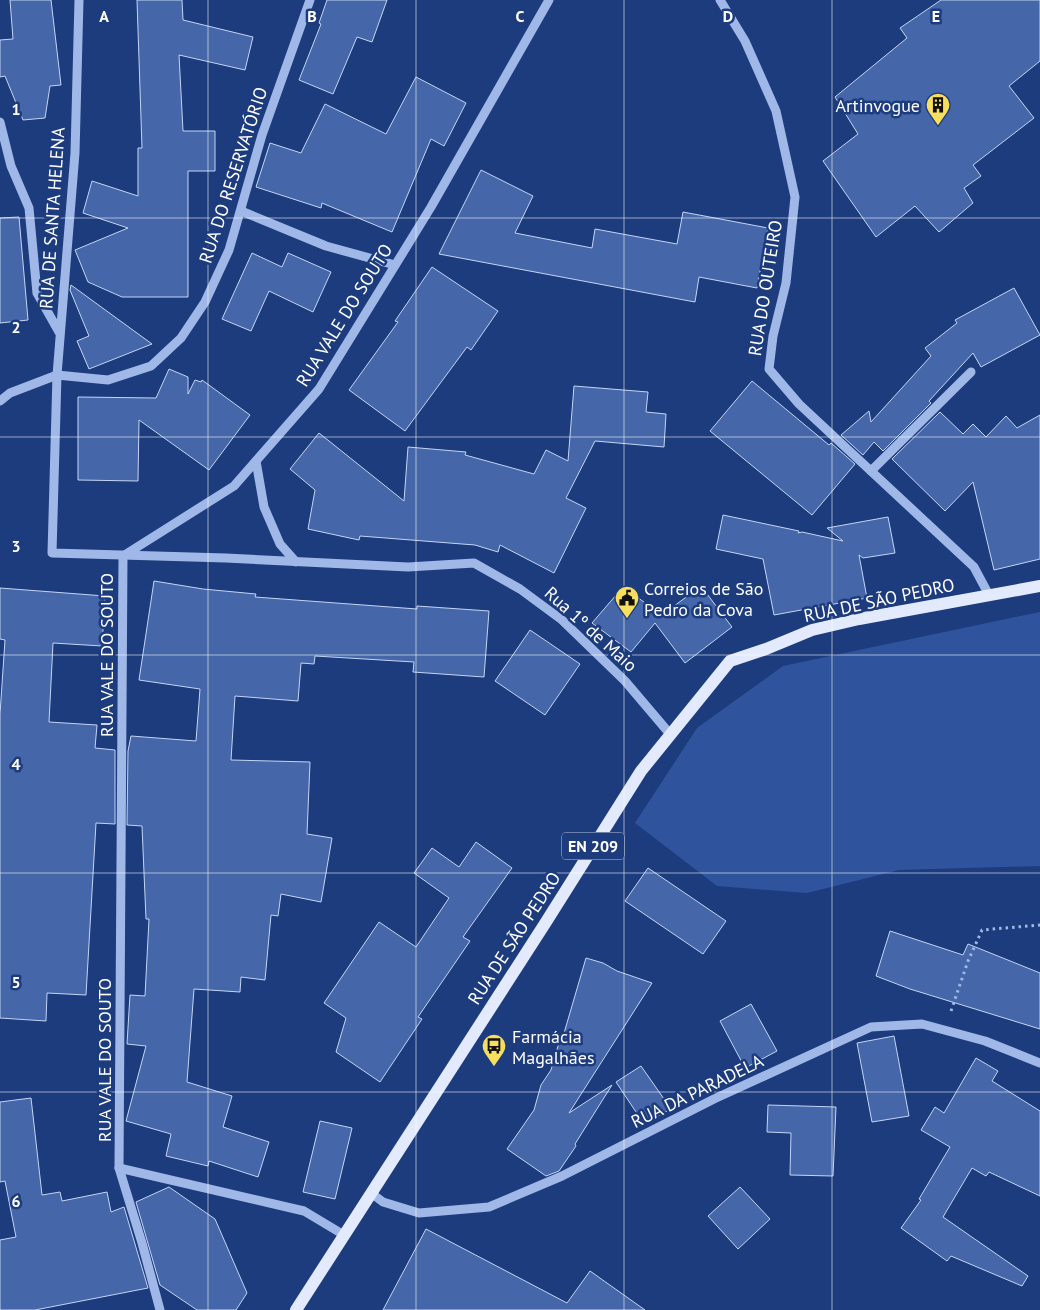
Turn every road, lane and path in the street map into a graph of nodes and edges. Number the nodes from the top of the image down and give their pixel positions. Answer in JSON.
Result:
{"nodes":[{"id":1,"x":79,"y":0,"type":"edge"},
{"id":2,"x":310,"y":0,"type":"edge"},
{"id":3,"x":549,"y":0,"type":"edge"},
{"id":4,"x":720,"y":0,"type":"edge"},
{"id":5,"x":0,"y":122,"type":"edge"},
{"id":6,"x":241,"y":211,"type":"junction"},
{"id":7,"x":395,"y":265,"type":"junction"},
{"id":8,"x":60,"y":332,"type":"junction"},
{"id":9,"x":971,"y":372,"type":"dead end"},
{"id":10,"x":57,"y":375,"type":"junction"},
{"id":11,"x":0,"y":401,"type":"edge"},
{"id":12,"x":256,"y":461,"type":"junction"},
{"id":13,"x":871,"y":471,"type":"junction"},
{"id":14,"x":123,"y":556,"type":"junction"},
{"id":15,"x":296,"y":562,"type":"junction"},
{"id":16,"x":1040,"y":586,"type":"edge"},
{"id":17,"x":988,"y":595,"type":"junction"},
{"id":18,"x":670,"y":734,"type":"junction"},
{"id":19,"x":1040,"y":925,"type":"edge"},
{"id":20,"x":944,"y":1030,"type":"junction"},
{"id":21,"x":1040,"y":1063,"type":"edge"},
{"id":22,"x":119,"y":1168,"type":"junction"},
{"id":23,"x":371,"y":1194,"type":"junction"},
{"id":24,"x":344,"y":1234,"type":"junction"},
{"id":25,"x":160,"y":1310,"type":"edge"},
{"id":26,"x":296,"y":1310,"type":"edge"}],
"edges":[{"from":1,"to":8,"type":"street","name":"RUA DE SANTA HELENA"},
{"from":2,"to":6,"type":"street","name":"RUA DO RESERVATÓRIO"},
{"from":3,"to":7,"type":"street","name":"RUA VALE DO SOUTO"},
{"from":4,"to":13,"type":"street","name":"RUA DO OUTEIRO"},
{"from":5,"to":8,"type":"street"},
{"from":6,"to":7,"type":"street"},
{"from":6,"to":10,"type":"street","name":"RUA DO RESERVATÓRIO"},
{"from":7,"to":12,"type":"street","name":"RUA VALE DO SOUTO"},
{"from":8,"to":10,"type":"street","name":"RUA DE SANTA HELENA"},
{"from":9,"to":13,"type":"street"},
{"from":10,"to":11,"type":"street"},
{"from":10,"to":14,"type":"street","name":"RUA DE SANTA HELENA"},
{"from":12,"to":14,"type":"street","name":"RUA VALE DO SOUTO"},
{"from":12,"to":15,"type":"street"},
{"from":13,"to":17,"type":"street","name":"RUA DO OUTEIRO"},
{"from":14,"to":15,"type":"street","name":"Rua 1º de Maio"},
{"from":14,"to":22,"type":"street","name":"RUA VALE DO SOUTO"},
{"from":15,"to":18,"type":"street","name":"Rua 1º de Maio"},
{"from":16,"to":17,"type":"main road","name":"RUA DE SÃO PEDRO","number":"EN 209"},
{"from":17,"to":18,"type":"main road","name":"RUA DE SÃO PEDRO","number":"EN 209"},
{"from":18,"to":23,"type":"main road","name":"RUA DE SÃO PEDRO","number":"EN 209"},
{"from":19,"to":20,"type":"path"},
{"from":20,"to":21,"type":"street","name":"RUA DA PARADELA"},
{"from":20,"to":23,"type":"street","name":"RUA DA PARADELA"},
{"from":22,"to":24,"type":"street"},
{"from":22,"to":25,"type":"street","name":"RUA VALE DO SOUTO"},
{"from":23,"to":24,"type":"main road","name":"RUA DE SÃO PEDRO","number":"EN 209"},
{"from":24,"to":26,"type":"main road","name":"RUA DE SÃO PEDRO","number":"EN 209"}]}
